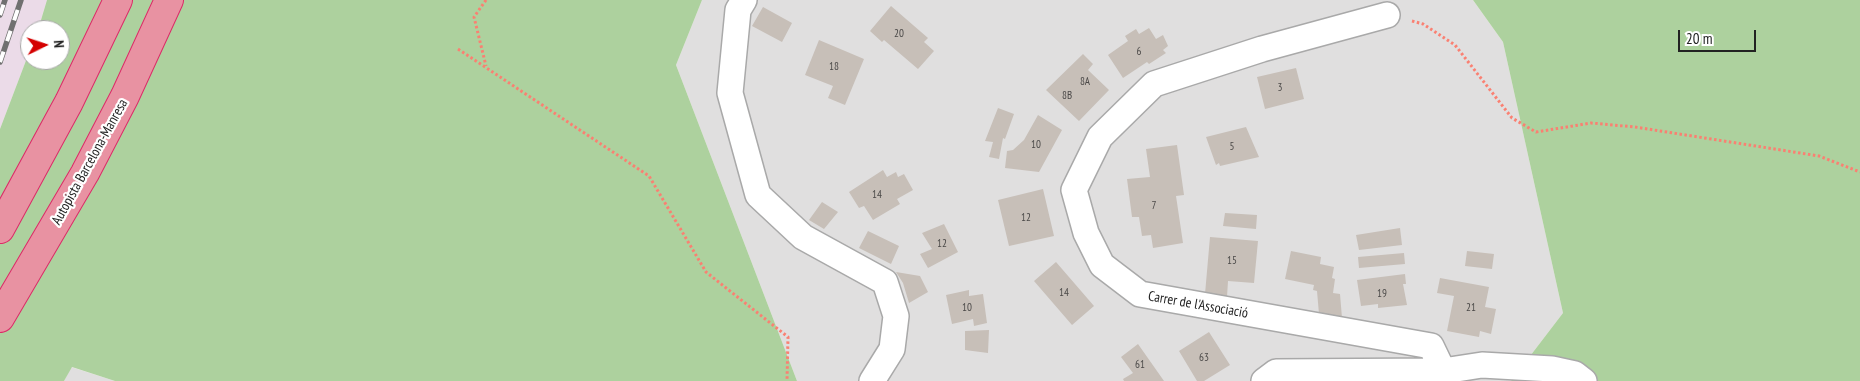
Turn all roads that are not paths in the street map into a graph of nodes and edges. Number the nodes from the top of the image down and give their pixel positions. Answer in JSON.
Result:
{"nodes":[{"id":1,"x":118,"y":0,"type":"edge"},
{"id":2,"x":168,"y":0,"type":"edge"},
{"id":3,"x":744,"y":0,"type":"edge"},
{"id":4,"x":1387,"y":15,"type":"road end"},
{"id":5,"x":0,"y":229,"type":"edge"},
{"id":6,"x":0,"y":318,"type":"edge"},
{"id":7,"x":1443,"y":371,"type":"junction"},
{"id":8,"x":872,"y":381,"type":"edge"},
{"id":9,"x":1264,"y":381,"type":"edge"},
{"id":10,"x":1584,"y":381,"type":"edge"}],
"edges":[{"from":1,"to":5,"type":"highway"},
{"from":2,"to":6,"type":"highway","name":"Autopista Barcelona-Manresa"},
{"from":3,"to":8,"type":"street"},
{"from":4,"to":7,"type":"street","name":"Carrer de l'Associació"},
{"from":7,"to":9,"type":"street"},
{"from":7,"to":10,"type":"street"}]}
